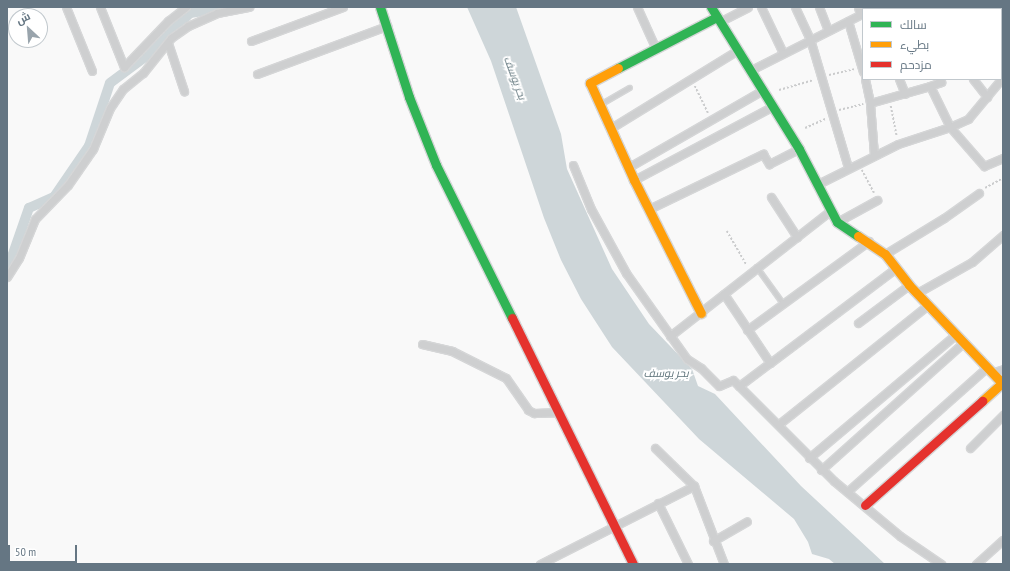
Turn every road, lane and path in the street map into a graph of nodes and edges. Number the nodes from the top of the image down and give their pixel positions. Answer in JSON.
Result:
{"nodes":[{"id":1,"x":66,"y":7,"type":"edge"},
{"id":2,"x":100,"y":7,"type":"edge"},
{"id":3,"x":186,"y":7,"type":"edge"},
{"id":4,"x":249,"y":7,"type":"edge"},
{"id":5,"x":343,"y":7,"type":"edge"},
{"id":6,"x":380,"y":7,"type":"edge"},
{"id":7,"x":637,"y":7,"type":"edge"},
{"id":8,"x":711,"y":7,"type":"edge"},
{"id":9,"x":748,"y":7,"type":"edge"},
{"id":10,"x":761,"y":7,"type":"edge"},
{"id":11,"x":795,"y":7,"type":"edge"},
{"id":12,"x":819,"y":7,"type":"edge"},
{"id":13,"x":858,"y":7,"type":"edge"},
{"id":14,"x":719,"y":19,"type":"junction"},
{"id":15,"x":848,"y":21,"type":"junction"},
{"id":16,"x":386,"y":26,"type":"junction"},
{"id":17,"x":828,"y":30,"type":"junction"},
{"id":18,"x":810,"y":39,"type":"junction"},
{"id":19,"x":251,"y":42,"type":"dead end"},
{"id":20,"x":168,"y":43,"type":"junction"},
{"id":21,"x":656,"y":49,"type":"junction"},
{"id":22,"x":738,"y":50,"type":"junction"},
{"id":23,"x":783,"y":53,"type":"junction"},
{"id":24,"x":862,"y":69,"type":"edge"},
{"id":25,"x":751,"y":70,"type":"junction"},
{"id":26,"x":92,"y":71,"type":"dead end"},
{"id":27,"x":257,"y":74,"type":"dead end"},
{"id":28,"x":822,"y":77,"type":"junction"},
{"id":29,"x":691,"y":79,"type":"junction"},
{"id":30,"x":865,"y":80,"type":"edge"},
{"id":31,"x":899,"y":80,"type":"edge"},
{"id":32,"x":940,"y":80,"type":"edge"},
{"id":33,"x":974,"y":80,"type":"edge"},
{"id":34,"x":1001,"y":80,"type":"edge"},
{"id":35,"x":930,"y":86,"type":"junction"},
{"id":36,"x":630,"y":88,"type":"dead end"},
{"id":37,"x":763,"y":90,"type":"junction"},
{"id":38,"x":779,"y":90,"type":"dead end"},
{"id":39,"x":184,"y":91,"type":"dead end"},
{"id":40,"x":905,"y":94,"type":"junction"},
{"id":41,"x":987,"y":97,"type":"junction"},
{"id":42,"x":890,"y":98,"type":"junction"},
{"id":43,"x":870,"y":103,"type":"junction"},
{"id":44,"x":601,"y":104,"type":"junction"},
{"id":45,"x":774,"y":106,"type":"junction"},
{"id":46,"x":832,"y":113,"type":"junction"},
{"id":47,"x":711,"y":120,"type":"junction"},
{"id":48,"x":611,"y":128,"type":"junction"},
{"id":49,"x":805,"y":128,"type":"dead end"},
{"id":50,"x":950,"y":128,"type":"junction"},
{"id":51,"x":898,"y":144,"type":"junction"},
{"id":52,"x":800,"y":149,"type":"junction"},
{"id":53,"x":874,"y":155,"type":"junction"},
{"id":54,"x":1003,"y":158,"type":"edge"},
{"id":55,"x":859,"y":162,"type":"junction"},
{"id":56,"x":573,"y":166,"type":"dead end"},
{"id":57,"x":629,"y":167,"type":"junction"},
{"id":58,"x":848,"y":168,"type":"junction"},
{"id":59,"x":1003,"y":178,"type":"edge"},
{"id":60,"x":634,"y":180,"type":"junction"},
{"id":61,"x":820,"y":183,"type":"junction"},
{"id":62,"x":979,"y":193,"type":"joint"},
{"id":63,"x":771,"y":196,"type":"dead end"},
{"id":64,"x":877,"y":200,"type":"joint"},
{"id":65,"x":649,"y":210,"type":"junction"},
{"id":66,"x":830,"y":211,"type":"junction"},
{"id":67,"x":837,"y":222,"type":"junction"},
{"id":68,"x":727,"y":231,"type":"dead end"},
{"id":69,"x":1003,"y":235,"type":"edge"},
{"id":70,"x":797,"y":237,"type":"junction"},
{"id":71,"x":869,"y":240,"type":"junction"},
{"id":72,"x":885,"y":254,"type":"junction"},
{"id":73,"x":757,"y":267,"type":"junction"},
{"id":74,"x":896,"y":268,"type":"junction"},
{"id":75,"x":751,"y":272,"type":"junction"},
{"id":76,"x":7,"y":277,"type":"edge"},
{"id":77,"x":909,"y":285,"type":"junction"},
{"id":78,"x":917,"y":293,"type":"junction"},
{"id":79,"x":724,"y":294,"type":"junction"},
{"id":80,"x":783,"y":304,"type":"junction"},
{"id":81,"x":928,"y":305,"type":"junction"},
{"id":82,"x":701,"y":313,"type":"junction"},
{"id":83,"x":858,"y":323,"type":"dead end"},
{"id":84,"x":748,"y":330,"type":"junction"},
{"id":85,"x":955,"y":335,"type":"junction"},
{"id":86,"x":670,"y":336,"type":"junction"},
{"id":87,"x":963,"y":343,"type":"junction"},
{"id":88,"x":422,"y":344,"type":"dead end"},
{"id":89,"x":770,"y":363,"type":"junction"},
{"id":90,"x":995,"y":369,"type":"edge"},
{"id":91,"x":739,"y":386,"type":"junction"},
{"id":92,"x":557,"y":412,"type":"junction"},
{"id":93,"x":1003,"y":415,"type":"edge"},
{"id":94,"x":779,"y":424,"type":"junction"},
{"id":95,"x":655,"y":448,"type":"dead end"},
{"id":96,"x":970,"y":448,"type":"dead end"},
{"id":97,"x":809,"y":458,"type":"junction"},
{"id":98,"x":821,"y":470,"type":"junction"},
{"id":99,"x":694,"y":486,"type":"junction"},
{"id":100,"x":848,"y":491,"type":"junction"},
{"id":101,"x":658,"y":503,"type":"junction"},
{"id":102,"x":865,"y":505,"type":"junction"},
{"id":103,"x":747,"y":521,"type":"dead end"},
{"id":104,"x":614,"y":525,"type":"junction"},
{"id":105,"x":1003,"y":540,"type":"edge"},
{"id":106,"x":713,"y":541,"type":"junction"},
{"id":107,"x":540,"y":564,"type":"edge"},
{"id":108,"x":633,"y":564,"type":"edge"},
{"id":109,"x":688,"y":564,"type":"edge"},
{"id":110,"x":724,"y":564,"type":"edge"},
{"id":111,"x":941,"y":564,"type":"edge"},
{"id":112,"x":976,"y":564,"type":"edge"}],
"edges":[{"from":1,"to":26,"type":"street"},
{"from":2,"to":3,"type":"street"},
{"from":4,"to":20,"type":"street"},
{"from":5,"to":19,"type":"street"},
{"from":6,"to":16,"type":"street"},
{"from":7,"to":21,"type":"street"},
{"from":8,"to":14,"type":"street"},
{"from":9,"to":14,"type":"street"},
{"from":10,"to":23,"type":"street"},
{"from":11,"to":18,"type":"street"},
{"from":12,"to":17,"type":"street"},
{"from":13,"to":15,"type":"street"},
{"from":14,"to":21,"type":"street"},
{"from":14,"to":22,"type":"street"},
{"from":15,"to":17,"type":"street"},
{"from":15,"to":24,"type":"street"},
{"from":16,"to":27,"type":"street"},
{"from":16,"to":92,"type":"street"},
{"from":17,"to":18,"type":"street"},
{"from":18,"to":23,"type":"street"},
{"from":18,"to":28,"type":"street"},
{"from":20,"to":39,"type":"street"},
{"from":20,"to":76,"type":"street"},
{"from":21,"to":44,"type":"street"},
{"from":22,"to":25,"type":"street"},
{"from":22,"to":29,"type":"street"},
{"from":23,"to":25,"type":"street"},
{"from":24,"to":28,"type":"path"},
{"from":25,"to":37,"type":"street"},
{"from":28,"to":38,"type":"path"},
{"from":28,"to":46,"type":"street"},
{"from":29,"to":47,"type":"path"},
{"from":29,"to":48,"type":"street"},
{"from":30,"to":43,"type":"street"},
{"from":31,"to":40,"type":"street"},
{"from":32,"to":35,"type":"street"},
{"from":33,"to":41,"type":"street"},
{"from":34,"to":41,"type":"street"},
{"from":35,"to":40,"type":"street"},
{"from":35,"to":50,"type":"street"},
{"from":36,"to":44,"type":"lane"},
{"from":37,"to":45,"type":"street"},
{"from":37,"to":47,"type":"street"},
{"from":40,"to":42,"type":"street"},
{"from":41,"to":50,"type":"street"},
{"from":42,"to":43,"type":"street"},
{"from":42,"to":51,"type":"path"},
{"from":43,"to":46,"type":"path"},
{"from":43,"to":53,"type":"street"},
{"from":44,"to":48,"type":"street"},
{"from":45,"to":52,"type":"street"},
{"from":45,"to":60,"type":"street"},
{"from":46,"to":49,"type":"path"},
{"from":46,"to":58,"type":"street"},
{"from":47,"to":57,"type":"street"},
{"from":48,"to":57,"type":"street"},
{"from":50,"to":51,"type":"street"},
{"from":50,"to":54,"type":"street"},
{"from":51,"to":53,"type":"street"},
{"from":52,"to":61,"type":"street"},
{"from":52,"to":65,"type":"street"},
{"from":53,"to":55,"type":"street"},
{"from":55,"to":58,"type":"street"},
{"from":55,"to":64,"type":"path"},
{"from":56,"to":86,"type":"street"},
{"from":57,"to":60,"type":"street"},
{"from":58,"to":61,"type":"street"},
{"from":59,"to":62,"type":"path"},
{"from":60,"to":65,"type":"street"},
{"from":61,"to":66,"type":"street"},
{"from":62,"to":72,"type":"street"},
{"from":63,"to":70,"type":"street"},
{"from":64,"to":67,"type":"street"},
{"from":65,"to":82,"type":"street"},
{"from":66,"to":67,"type":"street"},
{"from":66,"to":70,"type":"street"},
{"from":67,"to":71,"type":"street"},
{"from":68,"to":75,"type":"path"},
{"from":69,"to":78,"type":"street"},
{"from":70,"to":73,"type":"street"},
{"from":71,"to":72,"type":"street"},
{"from":71,"to":80,"type":"street"},
{"from":72,"to":74,"type":"street"},
{"from":73,"to":75,"type":"street"},
{"from":73,"to":80,"type":"lane"},
{"from":74,"to":77,"type":"street"},
{"from":74,"to":89,"type":"street"},
{"from":75,"to":79,"type":"street"},
{"from":77,"to":78,"type":"street"},
{"from":77,"to":83,"type":"street"},
{"from":78,"to":81,"type":"street"},
{"from":79,"to":82,"type":"street"},
{"from":79,"to":84,"type":"street"},
{"from":80,"to":84,"type":"street"},
{"from":81,"to":85,"type":"street"},
{"from":81,"to":94,"type":"street"},
{"from":82,"to":86,"type":"street"},
{"from":84,"to":89,"type":"street"},
{"from":85,"to":87,"type":"street"},
{"from":85,"to":97,"type":"street"},
{"from":86,"to":91,"type":"street"},
{"from":87,"to":90,"type":"street"},
{"from":87,"to":98,"type":"street"},
{"from":88,"to":92,"type":"street"},
{"from":89,"to":91,"type":"street"},
{"from":90,"to":100,"type":"street"},
{"from":90,"to":102,"type":"street"},
{"from":91,"to":94,"type":"street"},
{"from":92,"to":104,"type":"street"},
{"from":93,"to":96,"type":"street"},
{"from":94,"to":97,"type":"street"},
{"from":95,"to":99,"type":"street"},
{"from":97,"to":98,"type":"street"},
{"from":98,"to":100,"type":"street"},
{"from":99,"to":101,"type":"street"},
{"from":99,"to":106,"type":"street"},
{"from":100,"to":102,"type":"street"},
{"from":101,"to":104,"type":"street"},
{"from":101,"to":109,"type":"street"},
{"from":102,"to":111,"type":"street"},
{"from":103,"to":106,"type":"street"},
{"from":104,"to":107,"type":"street"},
{"from":104,"to":108,"type":"street"},
{"from":105,"to":112,"type":"street"},
{"from":106,"to":110,"type":"street"}]}
